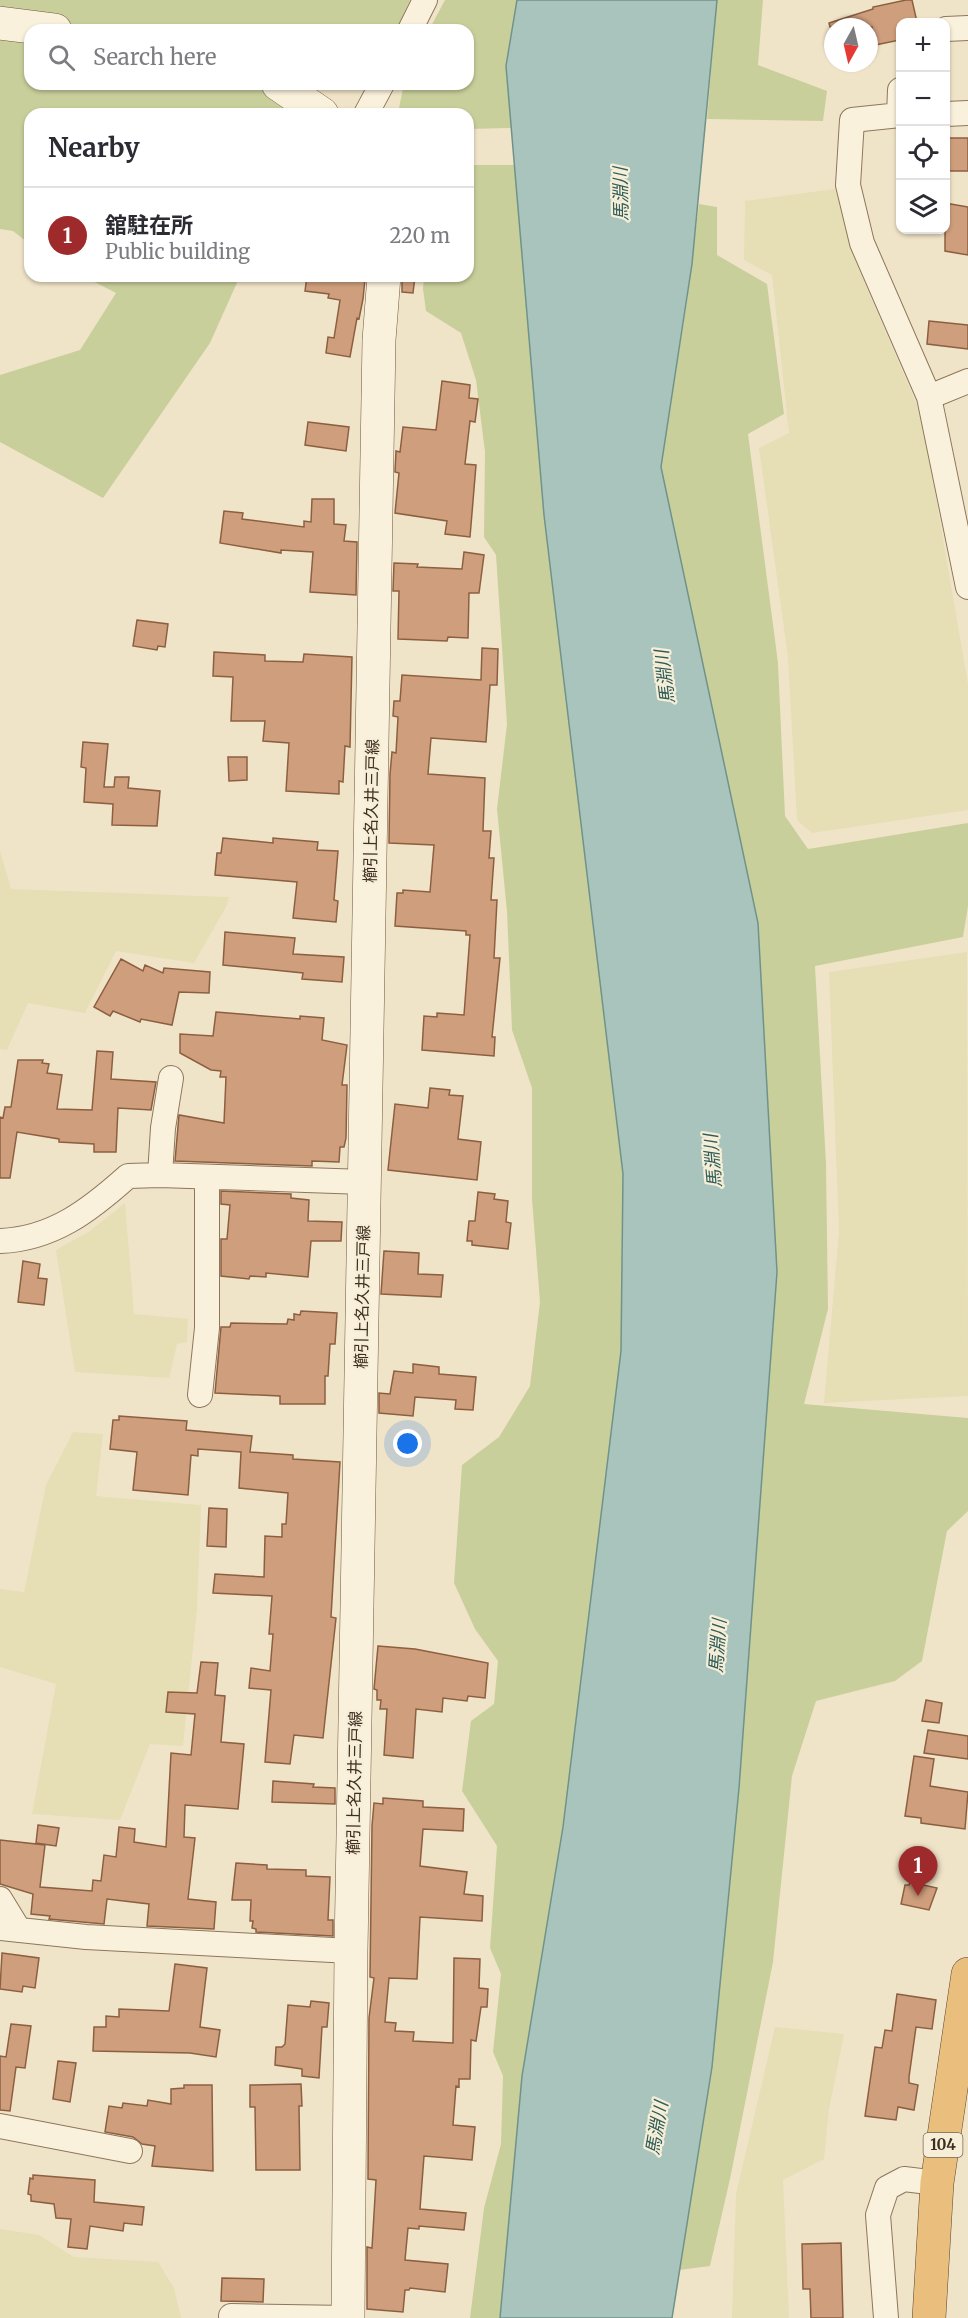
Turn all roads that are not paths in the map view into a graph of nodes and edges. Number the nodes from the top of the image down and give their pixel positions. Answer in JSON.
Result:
{"nodes":[{"id":1,"x":425,"y":0,"type":"edge"},
{"id":2,"x":0,"y":23,"type":"edge"},
{"id":3,"x":413,"y":24,"type":"edge"},
{"id":4,"x":24,"y":26,"type":"edge"},
{"id":5,"x":968,"y":28,"type":"edge"},
{"id":6,"x":950,"y":29,"type":"edge"},
{"id":7,"x":287,"y":90,"type":"edge"},
{"id":8,"x":378,"y":90,"type":"edge"},
{"id":9,"x":313,"y":108,"type":"edge"},
{"id":10,"x":369,"y":108,"type":"edge"},
{"id":11,"x":968,"y":113,"type":"edge"},
{"id":12,"x":950,"y":114,"type":"edge"},
{"id":13,"x":896,"y":115,"type":"edge"},
{"id":14,"x":384,"y":282,"type":"edge"},
{"id":15,"x":968,"y":381,"type":"edge"},
{"id":16,"x":929,"y":397,"type":"junction"},
{"id":17,"x":968,"y":587,"type":"edge"},
{"id":18,"x":171,"y":1078,"type":"dead end"},
{"id":19,"x":160,"y":1175,"type":"junction"},
{"id":20,"x":207,"y":1177,"type":"junction"},
{"id":21,"x":364,"y":1182,"type":"junction"},
{"id":22,"x":0,"y":1241,"type":"edge"},
{"id":23,"x":200,"y":1395,"type":"dead end"},
{"id":24,"x":0,"y":1899,"type":"edge"},
{"id":25,"x":9,"y":1929,"type":"edge"},
{"id":26,"x":351,"y":1951,"type":"junction"},
{"id":27,"x":968,"y":1974,"type":"edge"},
{"id":28,"x":0,"y":2126,"type":"edge"},
{"id":29,"x":130,"y":2151,"type":"dead end"},
{"id":30,"x":938,"y":2183,"type":"junction"},
{"id":31,"x":231,"y":2316,"type":"dead end"},
{"id":32,"x":348,"y":2318,"type":"edge"},
{"id":33,"x":886,"y":2318,"type":"edge"},
{"id":34,"x":928,"y":2318,"type":"edge"}],
"edges":[{"from":1,"to":3,"type":"street"},
{"from":2,"to":4,"type":"main road"},
{"from":5,"to":6,"type":"street"},
{"from":7,"to":9,"type":"main road"},
{"from":8,"to":10,"type":"street"},
{"from":11,"to":12,"type":"street"},
{"from":13,"to":16,"type":"street"},
{"from":14,"to":21,"type":"main road","name":"櫛引上名久井三戸線"},
{"from":15,"to":16,"type":"street"},
{"from":16,"to":17,"type":"street"},
{"from":18,"to":19,"type":"street"},
{"from":19,"to":20,"type":"street"},
{"from":19,"to":22,"type":"street"},
{"from":20,"to":21,"type":"street"},
{"from":20,"to":23,"type":"street"},
{"from":21,"to":26,"type":"main road","name":"櫛引上名久井三戸線"},
{"from":24,"to":25,"type":"street"},
{"from":25,"to":26,"type":"street"},
{"from":26,"to":32,"type":"main road","name":"櫛引上名久井三戸線"},
{"from":27,"to":30,"type":"highway","number":"104"},
{"from":28,"to":29,"type":"street"},
{"from":30,"to":33,"type":"street"},
{"from":30,"to":34,"type":"highway","number":"104"},
{"from":31,"to":32,"type":"street"}]}
